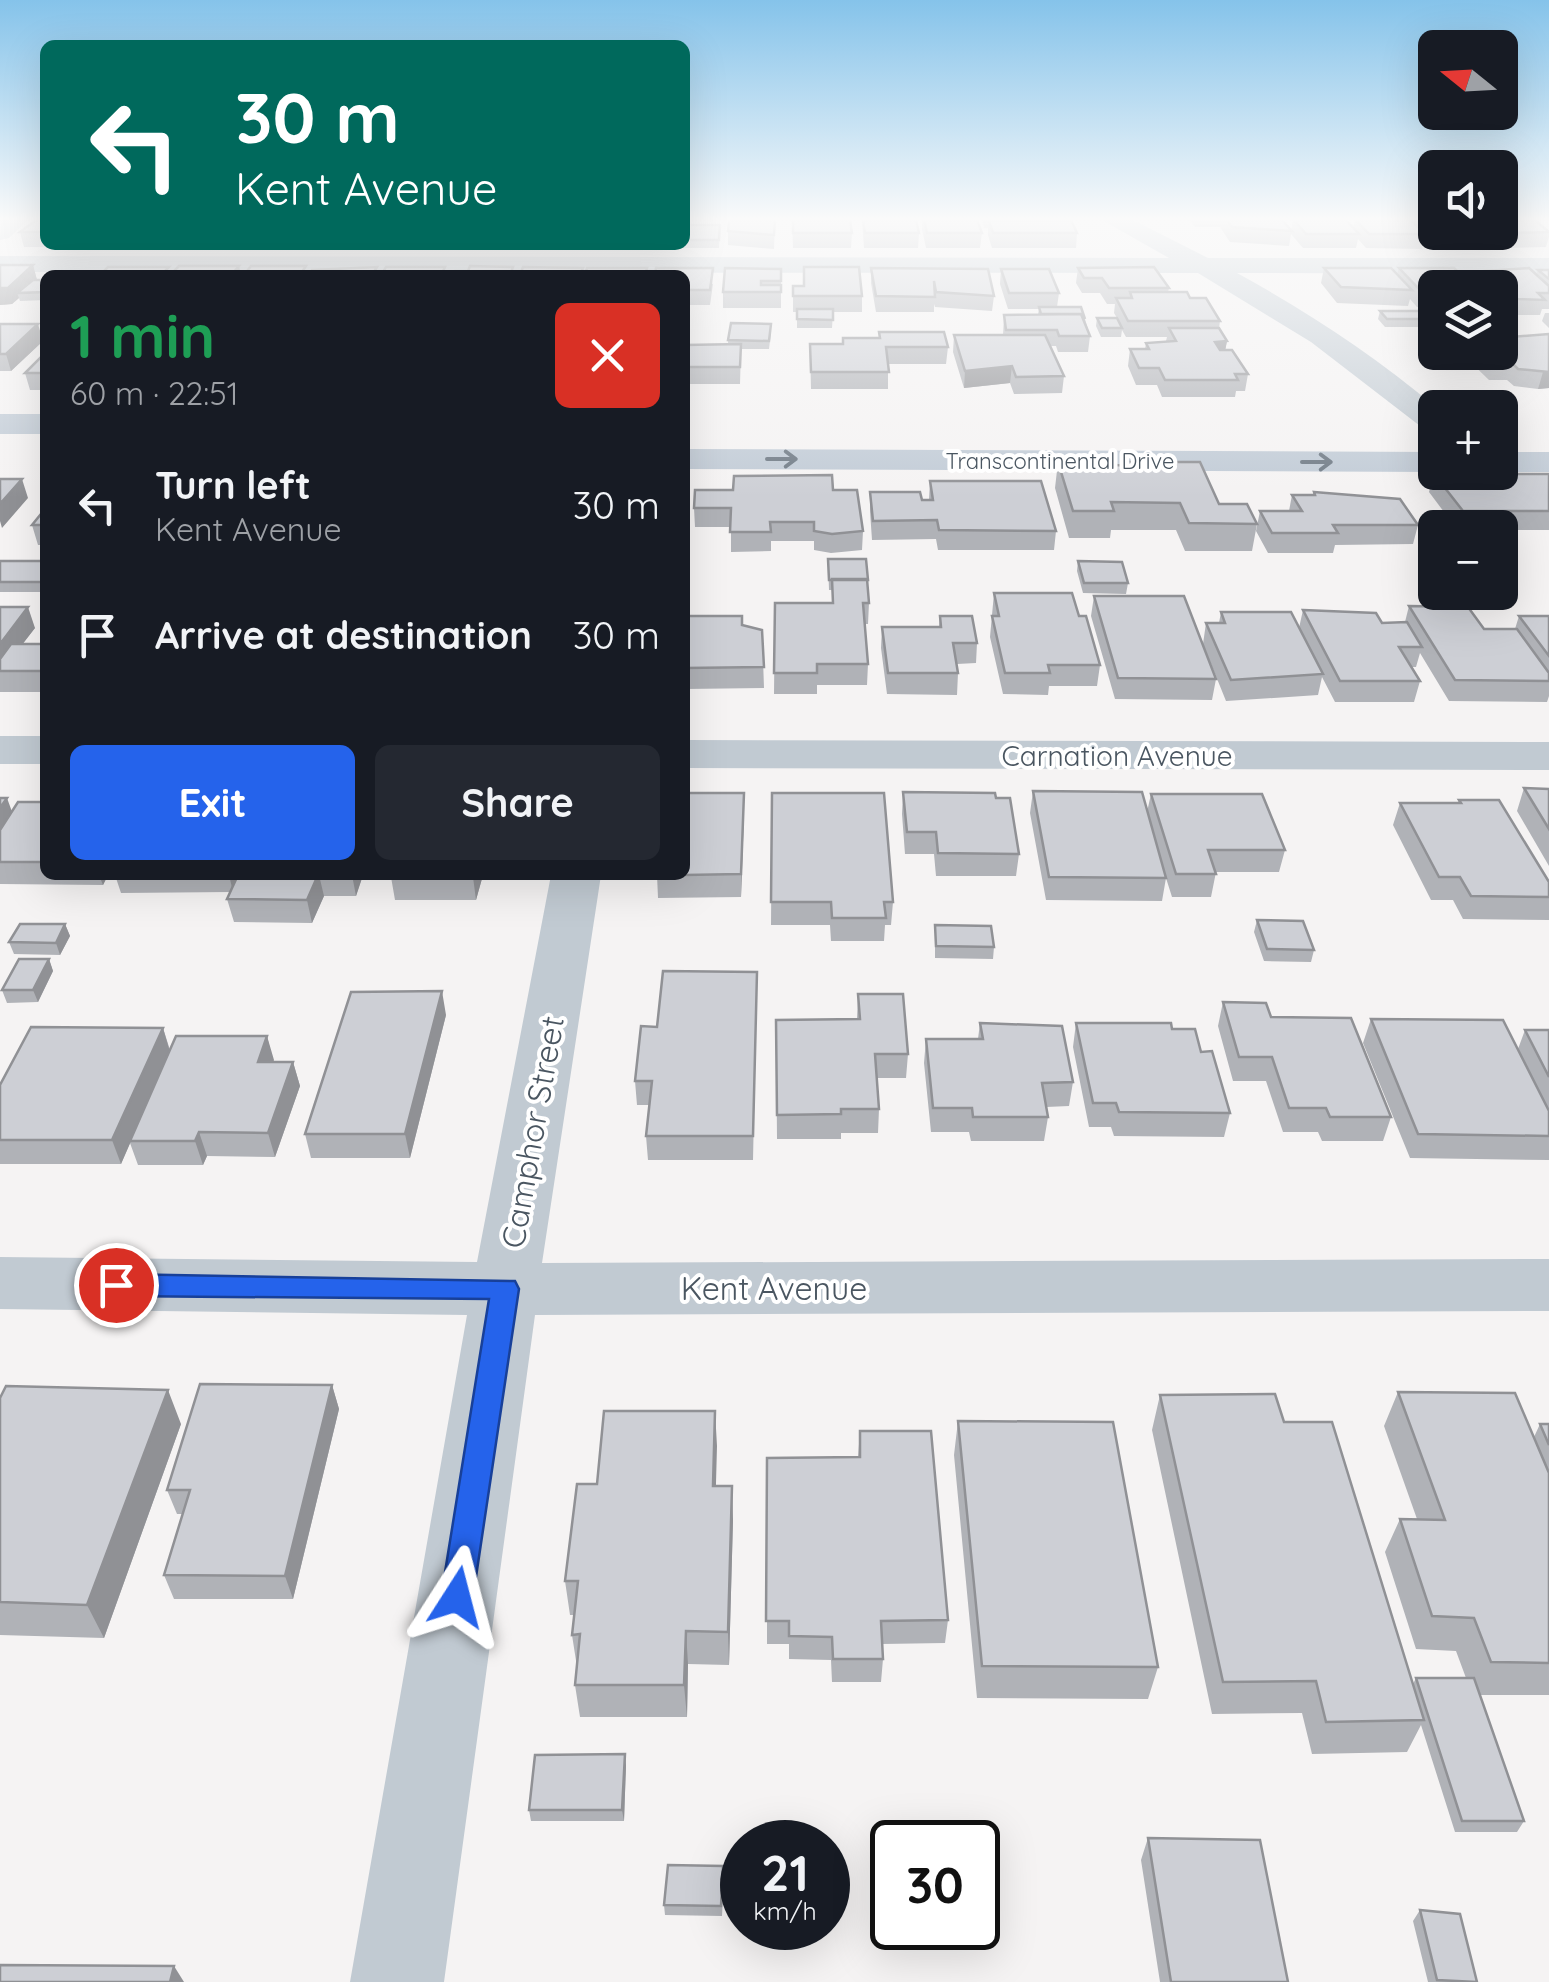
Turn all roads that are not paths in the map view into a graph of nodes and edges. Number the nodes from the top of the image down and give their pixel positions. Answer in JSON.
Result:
{"nodes":[{"id":1,"x":1286,"y":312,"type":"edge"},
{"id":2,"x":1418,"y":408,"type":"edge"},
{"id":3,"x":0,"y":424,"type":"edge"},
{"id":4,"x":40,"y":424,"type":"edge"},
{"id":5,"x":1418,"y":425,"type":"edge"},
{"id":6,"x":1232,"y":427,"type":"dead end"},
{"id":7,"x":1398,"y":427,"type":"dead end"},
{"id":8,"x":690,"y":459,"type":"edge"},
{"id":9,"x":1247,"y":462,"type":"junction"},
{"id":10,"x":1418,"y":462,"type":"edge"},
{"id":11,"x":1518,"y":462,"type":"edge"},
{"id":12,"x":1549,"y":462,"type":"edge"},
{"id":13,"x":0,"y":750,"type":"edge"},
{"id":14,"x":40,"y":750,"type":"edge"},
{"id":15,"x":690,"y":754,"type":"edge"},
{"id":16,"x":1549,"y":756,"type":"edge"},
{"id":17,"x":575,"y":880,"type":"edge"},
{"id":18,"x":0,"y":1284,"type":"edge"},
{"id":19,"x":1549,"y":1285,"type":"edge"},
{"id":20,"x":505,"y":1289,"type":"junction"},
{"id":21,"x":397,"y":1982,"type":"edge"}],
"edges":[{"from":1,"to":2,"type":"street"},
{"from":3,"to":4,"type":"street"},
{"from":5,"to":7,"type":"street"},
{"from":6,"to":9,"type":"street"},
{"from":8,"to":9,"type":"street","name":"Transcontinental Drive","one_way":true},
{"from":9,"to":10,"type":"street","name":"Transcontinental Drive","one_way":true},
{"from":11,"to":12,"type":"street"},
{"from":13,"to":14,"type":"street"},
{"from":15,"to":16,"type":"street","name":"Carnation Avenue"},
{"from":17,"to":20,"type":"street","name":"Camphor Street"},
{"from":18,"to":20,"type":"street","name":"Kent Avenue"},
{"from":19,"to":20,"type":"street","name":"Kent Avenue"},
{"from":20,"to":21,"type":"street","name":"Camphor Street"}]}
